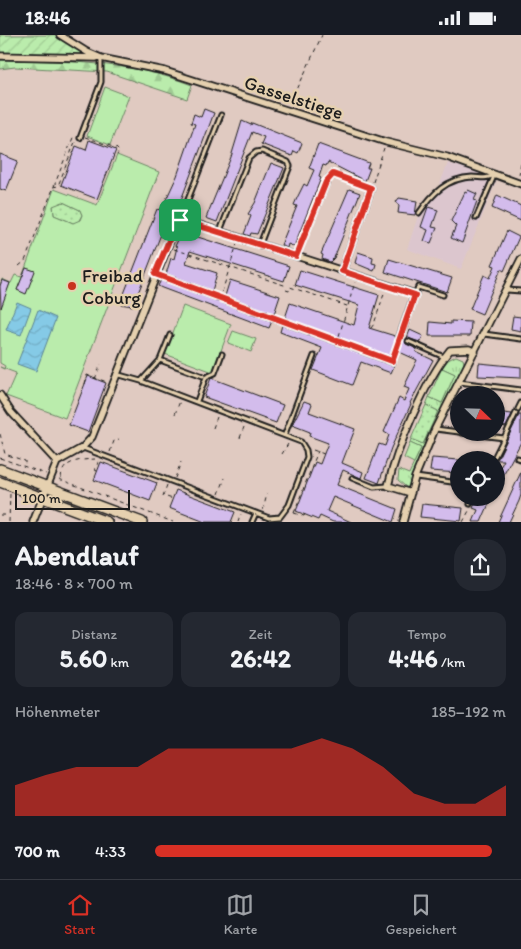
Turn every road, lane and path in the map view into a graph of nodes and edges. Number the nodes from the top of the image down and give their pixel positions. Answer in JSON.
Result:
{"nodes":[{"id":1,"x":60,"y":35,"type":"edge"},
{"id":2,"x":322,"y":35,"type":"edge"},
{"id":3,"x":0,"y":56,"type":"edge"},
{"id":4,"x":101,"y":59,"type":"junction"},
{"id":5,"x":288,"y":111,"type":"junction"},
{"id":6,"x":221,"y":115,"type":"dead end"},
{"id":7,"x":80,"y":138,"type":"joint"},
{"id":8,"x":386,"y":142,"type":"junction"},
{"id":9,"x":117,"y":155,"type":"dead end"},
{"id":10,"x":521,"y":163,"type":"edge"},
{"id":11,"x":61,"y":166,"type":"junction"},
{"id":12,"x":66,"y":168,"type":"junction"},
{"id":13,"x":495,"y":173,"type":"junction"},
{"id":14,"x":520,"y":184,"type":"edge"},
{"id":15,"x":53,"y":187,"type":"junction"},
{"id":16,"x":371,"y":188,"type":"junction"},
{"id":17,"x":418,"y":213,"type":"dead end"},
{"id":18,"x":476,"y":218,"type":"dead end"},
{"id":19,"x":180,"y":220,"type":"junction"},
{"id":20,"x":220,"y":232,"type":"junction"},
{"id":21,"x":239,"y":238,"type":"junction"},
{"id":22,"x":259,"y":244,"type":"junction"},
{"id":23,"x":166,"y":247,"type":"junction"},
{"id":24,"x":296,"y":256,"type":"junction"},
{"id":25,"x":521,"y":259,"type":"edge"},
{"id":26,"x":23,"y":264,"type":"junction"},
{"id":27,"x":26,"y":265,"type":"dead end"},
{"id":28,"x":20,"y":266,"type":"dead end"},
{"id":29,"x":230,"y":267,"type":"junction"},
{"id":30,"x":342,"y":271,"type":"junction"},
{"id":31,"x":155,"y":274,"type":"junction"},
{"id":32,"x":357,"y":276,"type":"junction"},
{"id":33,"x":387,"y":285,"type":"junction"},
{"id":34,"x":287,"y":286,"type":"dead end"},
{"id":35,"x":506,"y":289,"type":"junction"},
{"id":36,"x":286,"y":291,"type":"dead end"},
{"id":37,"x":521,"y":291,"type":"edge"},
{"id":38,"x":415,"y":295,"type":"junction"},
{"id":39,"x":443,"y":295,"type":"dead end"},
{"id":40,"x":220,"y":298,"type":"junction"},
{"id":41,"x":348,"y":306,"type":"junction"},
{"id":42,"x":371,"y":328,"type":"dead end"},
{"id":43,"x":484,"y":334,"type":"junction"},
{"id":44,"x":170,"y":335,"type":"dead end"},
{"id":45,"x":400,"y":337,"type":"joint"},
{"id":46,"x":521,"y":339,"type":"edge"},
{"id":47,"x":337,"y":341,"type":"junction"},
{"id":48,"x":408,"y":341,"type":"dead end"},
{"id":49,"x":475,"y":352,"type":"junction"},
{"id":50,"x":221,"y":356,"type":"dead end"},
{"id":51,"x":314,"y":356,"type":"dead end"},
{"id":52,"x":444,"y":357,"type":"junction"},
{"id":53,"x":160,"y":360,"type":"junction"},
{"id":54,"x":392,"y":361,"type":"joint"},
{"id":55,"x":101,"y":364,"type":"dead end"},
{"id":56,"x":116,"y":374,"type":"junction"},
{"id":57,"x":204,"y":376,"type":"dead end"},
{"id":58,"x":96,"y":379,"type":"junction"},
{"id":59,"x":141,"y":381,"type":"junction"},
{"id":60,"x":459,"y":382,"type":"junction"},
{"id":61,"x":85,"y":384,"type":"dead end"},
{"id":62,"x":112,"y":384,"type":"junction"},
{"id":63,"x":521,"y":390,"type":"edge"},
{"id":64,"x":0,"y":395,"type":"edge"},
{"id":65,"x":182,"y":396,"type":"junction"},
{"id":66,"x":197,"y":401,"type":"junction"},
{"id":67,"x":521,"y":403,"type":"edge"},
{"id":68,"x":518,"y":409,"type":"dead end"},
{"id":69,"x":220,"y":410,"type":"junction"},
{"id":70,"x":516,"y":413,"type":"dead end"},
{"id":71,"x":175,"y":414,"type":"dead end"},
{"id":72,"x":247,"y":420,"type":"junction"},
{"id":73,"x":213,"y":428,"type":"dead end"},
{"id":74,"x":435,"y":429,"type":"junction"},
{"id":75,"x":450,"y":431,"type":"edge"},
{"id":76,"x":0,"y":434,"type":"edge"},
{"id":77,"x":285,"y":434,"type":"junction"},
{"id":78,"x":505,"y":436,"type":"edge"},
{"id":79,"x":291,"y":437,"type":"junction"},
{"id":80,"x":240,"y":438,"type":"dead end"},
{"id":81,"x":119,"y":439,"type":"dead end"},
{"id":82,"x":305,"y":447,"type":"junction"},
{"id":83,"x":82,"y":448,"type":"junction"},
{"id":84,"x":318,"y":451,"type":"junction"},
{"id":85,"x":324,"y":453,"type":"dead end"},
{"id":86,"x":282,"y":454,"type":"dead end"},
{"id":87,"x":100,"y":457,"type":"junction"},
{"id":88,"x":108,"y":458,"type":"junction"},
{"id":89,"x":1,"y":459,"type":"edge"},
{"id":90,"x":57,"y":462,"type":"junction"},
{"id":91,"x":181,"y":462,"type":"dead end"},
{"id":92,"x":25,"y":466,"type":"junction"},
{"id":93,"x":0,"y":469,"type":"edge"},
{"id":94,"x":97,"y":471,"type":"dead end"},
{"id":95,"x":51,"y":476,"type":"junction"},
{"id":96,"x":352,"y":477,"type":"dead end"},
{"id":97,"x":415,"y":477,"type":"junction"},
{"id":98,"x":61,"y":478,"type":"dead end"},
{"id":99,"x":225,"y":478,"type":"dead end"},
{"id":100,"x":0,"y":482,"type":"edge"},
{"id":101,"x":160,"y":482,"type":"dead end"},
{"id":102,"x":173,"y":482,"type":"junction"},
{"id":103,"x":450,"y":482,"type":"edge"},
{"id":104,"x":167,"y":485,"type":"junction"},
{"id":105,"x":388,"y":486,"type":"junction"},
{"id":106,"x":46,"y":487,"type":"junction"},
{"id":107,"x":411,"y":493,"type":"junction"},
{"id":108,"x":267,"y":494,"type":"dead end"},
{"id":109,"x":8,"y":496,"type":"dead end"},
{"id":110,"x":42,"y":498,"type":"junction"},
{"id":111,"x":173,"y":499,"type":"dead end"},
{"id":112,"x":217,"y":499,"type":"junction"},
{"id":113,"x":470,"y":506,"type":"edge"},
{"id":114,"x":287,"y":510,"type":"junction"},
{"id":115,"x":242,"y":511,"type":"junction"},
{"id":116,"x":256,"y":513,"type":"junction"},
{"id":117,"x":294,"y":513,"type":"junction"},
{"id":118,"x":304,"y":514,"type":"dead end"},
{"id":119,"x":0,"y":515,"type":"edge"},
{"id":120,"x":8,"y":515,"type":"junction"},
{"id":121,"x":261,"y":515,"type":"junction"},
{"id":122,"x":253,"y":519,"type":"edge"},
{"id":123,"x":8,"y":521,"type":"edge"},
{"id":124,"x":33,"y":521,"type":"edge"},
{"id":125,"x":107,"y":521,"type":"edge"},
{"id":126,"x":142,"y":521,"type":"edge"},
{"id":127,"x":173,"y":521,"type":"edge"},
{"id":128,"x":238,"y":521,"type":"edge"},
{"id":129,"x":405,"y":521,"type":"edge"},
{"id":130,"x":463,"y":521,"type":"edge"}],
"edges":[{"from":1,"to":4,"type":"street","name":"Gasselstiege"},
{"from":2,"to":5,"type":"path"},
{"from":3,"to":4,"type":"street"},
{"from":4,"to":5,"type":"street","name":"Gasselstiege"},
{"from":4,"to":7,"type":"lane"},
{"from":5,"to":8,"type":"street","name":"Gasselstiege"},
{"from":6,"to":19,"type":"lane"},
{"from":7,"to":9,"type":"path"},
{"from":8,"to":13,"type":"street","name":"Gasselstiege"},
{"from":8,"to":16,"type":"path"},
{"from":10,"to":14,"type":"path"},
{"from":11,"to":12,"type":"path"},
{"from":11,"to":12,"type":"path"},
{"from":11,"to":15,"type":"path"},
{"from":12,"to":15,"type":"path"},
{"from":13,"to":14,"type":"street","name":"Gasselstiege"},
{"from":13,"to":17,"type":"lane"},
{"from":13,"to":18,"type":"lane"},
{"from":15,"to":26,"type":"path"},
{"from":16,"to":24,"type":"lane"},
{"from":16,"to":30,"type":"street"},
{"from":19,"to":20,"type":"street"},
{"from":19,"to":23,"type":"street"},
{"from":20,"to":21,"type":"street"},
{"from":20,"to":22,"type":"lane"},
{"from":21,"to":22,"type":"street"},
{"from":21,"to":29,"type":"path"},
{"from":22,"to":24,"type":"street"},
{"from":23,"to":29,"type":"path"},
{"from":23,"to":31,"type":"street"},
{"from":24,"to":30,"type":"street"},
{"from":25,"to":35,"type":"street"},
{"from":26,"to":27,"type":"path"},
{"from":26,"to":28,"type":"path"},
{"from":29,"to":34,"type":"path"},
{"from":29,"to":40,"type":"path"},
{"from":30,"to":32,"type":"street"},
{"from":31,"to":40,"type":"lane"},
{"from":31,"to":56,"type":"street"},
{"from":32,"to":33,"type":"street"},
{"from":32,"to":41,"type":"path"},
{"from":33,"to":38,"type":"street"},
{"from":33,"to":42,"type":"path"},
{"from":35,"to":37,"type":"lane"},
{"from":35,"to":43,"type":"street"},
{"from":36,"to":41,"type":"path"},
{"from":38,"to":39,"type":"lane"},
{"from":38,"to":45,"type":"street"},
{"from":40,"to":47,"type":"lane"},
{"from":41,"to":47,"type":"path"},
{"from":43,"to":46,"type":"lane"},
{"from":43,"to":49,"type":"street"},
{"from":44,"to":53,"type":"lane"},
{"from":45,"to":54,"type":"path"},
{"from":47,"to":54,"type":"lane"},
{"from":48,"to":52,"type":"lane"},
{"from":49,"to":52,"type":"street"},
{"from":49,"to":60,"type":"street"},
{"from":50,"to":66,"type":"lane"},
{"from":51,"to":77,"type":"lane"},
{"from":52,"to":105,"type":"street"},
{"from":53,"to":57,"type":"lane"},
{"from":53,"to":59,"type":"lane"},
{"from":55,"to":58,"type":"path"},
{"from":56,"to":59,"type":"lane"},
{"from":56,"to":62,"type":"street"},
{"from":58,"to":61,"type":"path"},
{"from":58,"to":62,"type":"path"},
{"from":59,"to":65,"type":"lane"},
{"from":60,"to":63,"type":"lane"},
{"from":60,"to":74,"type":"street"},
{"from":62,"to":83,"type":"street"},
{"from":64,"to":90,"type":"street"},
{"from":65,"to":66,"type":"lane"},
{"from":65,"to":71,"type":"path"},
{"from":66,"to":69,"type":"lane"},
{"from":67,"to":68,"type":"lane"},
{"from":69,"to":72,"type":"lane"},
{"from":69,"to":73,"type":"path"},
{"from":70,"to":78,"type":"lane"},
{"from":72,"to":77,"type":"lane"},
{"from":72,"to":80,"type":"path"},
{"from":74,"to":75,"type":"lane"},
{"from":74,"to":97,"type":"street"},
{"from":76,"to":92,"type":"path"},
{"from":77,"to":79,"type":"lane"},
{"from":79,"to":82,"type":"lane"},
{"from":79,"to":86,"type":"path"},
{"from":81,"to":88,"type":"path"},
{"from":82,"to":84,"type":"path"},
{"from":82,"to":114,"type":"lane"},
{"from":83,"to":87,"type":"lane"},
{"from":83,"to":90,"type":"street"},
{"from":84,"to":85,"type":"path"},
{"from":84,"to":117,"type":"path"},
{"from":87,"to":88,"type":"lane"},
{"from":87,"to":88,"type":"path"},
{"from":87,"to":94,"type":"path"},
{"from":87,"to":98,"type":"path"},
{"from":88,"to":102,"type":"lane"},
{"from":89,"to":92,"type":"path"},
{"from":90,"to":95,"type":"street"},
{"from":91,"to":102,"type":"path"},
{"from":92,"to":95,"type":"path"},
{"from":93,"to":106,"type":"main road"},
{"from":95,"to":106,"type":"street"},
{"from":95,"to":127,"type":"path"},
{"from":96,"to":105,"type":"lane"},
{"from":97,"to":103,"type":"lane"},
{"from":97,"to":107,"type":"street"},
{"from":99,"to":112,"type":"path"},
{"from":100,"to":110,"type":"main road"},
{"from":101,"to":104,"type":"path"},
{"from":102,"to":104,"type":"path"},
{"from":102,"to":112,"type":"lane"},
{"from":104,"to":111,"type":"path"},
{"from":105,"to":107,"type":"street"},
{"from":106,"to":110,"type":"street"},
{"from":106,"to":126,"type":"main road"},
{"from":107,"to":129,"type":"street"},
{"from":108,"to":121,"type":"path"},
{"from":109,"to":120,"type":"path"},
{"from":110,"to":124,"type":"street"},
{"from":110,"to":125,"type":"main road"},
{"from":112,"to":115,"type":"lane"},
{"from":113,"to":130,"type":"path"},
{"from":114,"to":117,"type":"path"},
{"from":114,"to":121,"type":"lane"},
{"from":115,"to":116,"type":"lane"},
{"from":115,"to":122,"type":"path"},
{"from":115,"to":128,"type":"path"},
{"from":116,"to":121,"type":"lane"},
{"from":116,"to":122,"type":"lane"},
{"from":117,"to":118,"type":"path"},
{"from":119,"to":120,"type":"path"},
{"from":120,"to":123,"type":"path"}]}
